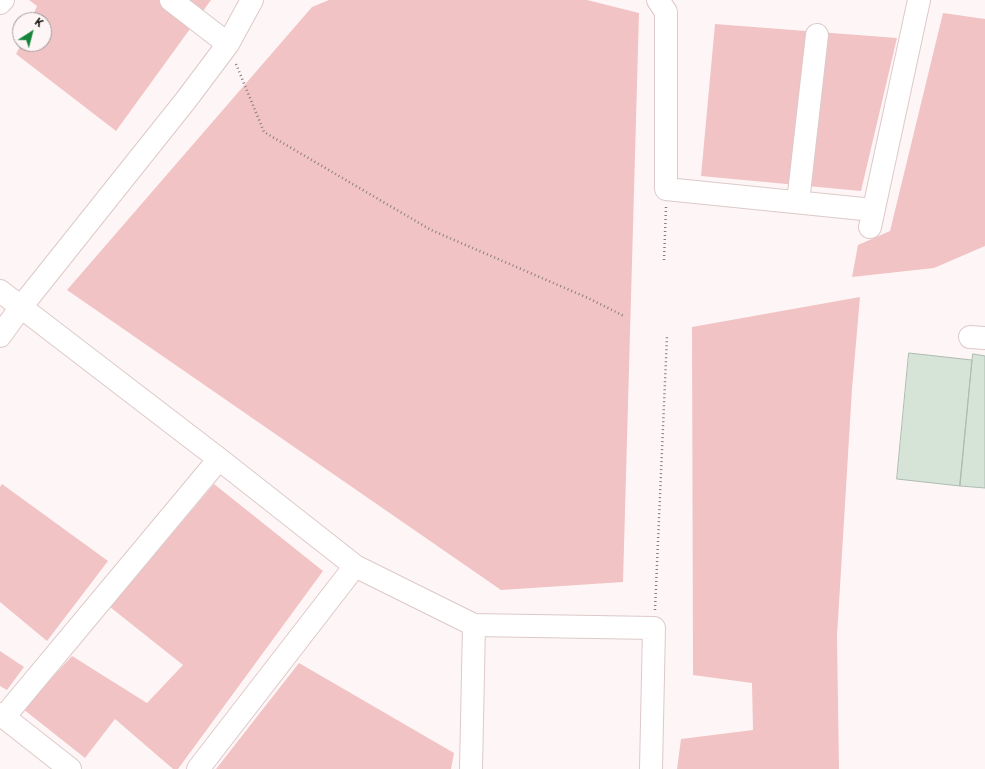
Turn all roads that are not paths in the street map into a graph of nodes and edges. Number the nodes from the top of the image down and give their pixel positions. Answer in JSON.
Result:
{"nodes":[{"id":1,"x":3,"y":0,"type":"edge"},
{"id":2,"x":171,"y":0,"type":"edge"},
{"id":3,"x":252,"y":0,"type":"edge"},
{"id":4,"x":658,"y":0,"type":"edge"},
{"id":5,"x":918,"y":0,"type":"edge"},
{"id":6,"x":0,"y":3,"type":"edge"},
{"id":7,"x":817,"y":35,"type":"dead end"},
{"id":8,"x":228,"y":44,"type":"junction"},
{"id":9,"x":798,"y":202,"type":"junction"},
{"id":10,"x":0,"y":291,"type":"edge"},
{"id":11,"x":21,"y":306,"type":"junction"},
{"id":12,"x":0,"y":336,"type":"edge"},
{"id":13,"x":220,"y":459,"type":"junction"},
{"id":14,"x":355,"y":566,"type":"junction"},
{"id":15,"x":474,"y":625,"type":"junction"},
{"id":16,"x":2,"y":715,"type":"edge"},
{"id":17,"x":70,"y":769,"type":"edge"},
{"id":18,"x":198,"y":769,"type":"edge"},
{"id":19,"x":471,"y":769,"type":"edge"},
{"id":20,"x":651,"y":769,"type":"edge"}],
"edges":[{"from":1,"to":6,"type":"street"},
{"from":2,"to":8,"type":"street"},
{"from":3,"to":8,"type":"street"},
{"from":4,"to":9,"type":"street"},
{"from":5,"to":9,"type":"street"},
{"from":7,"to":9,"type":"street"},
{"from":8,"to":11,"type":"street"},
{"from":10,"to":11,"type":"street"},
{"from":11,"to":12,"type":"street"},
{"from":11,"to":13,"type":"street"},
{"from":13,"to":14,"type":"street"},
{"from":13,"to":16,"type":"street"},
{"from":14,"to":15,"type":"street"},
{"from":14,"to":18,"type":"street"},
{"from":15,"to":19,"type":"street"},
{"from":15,"to":20,"type":"street"},
{"from":16,"to":17,"type":"street"}]}
